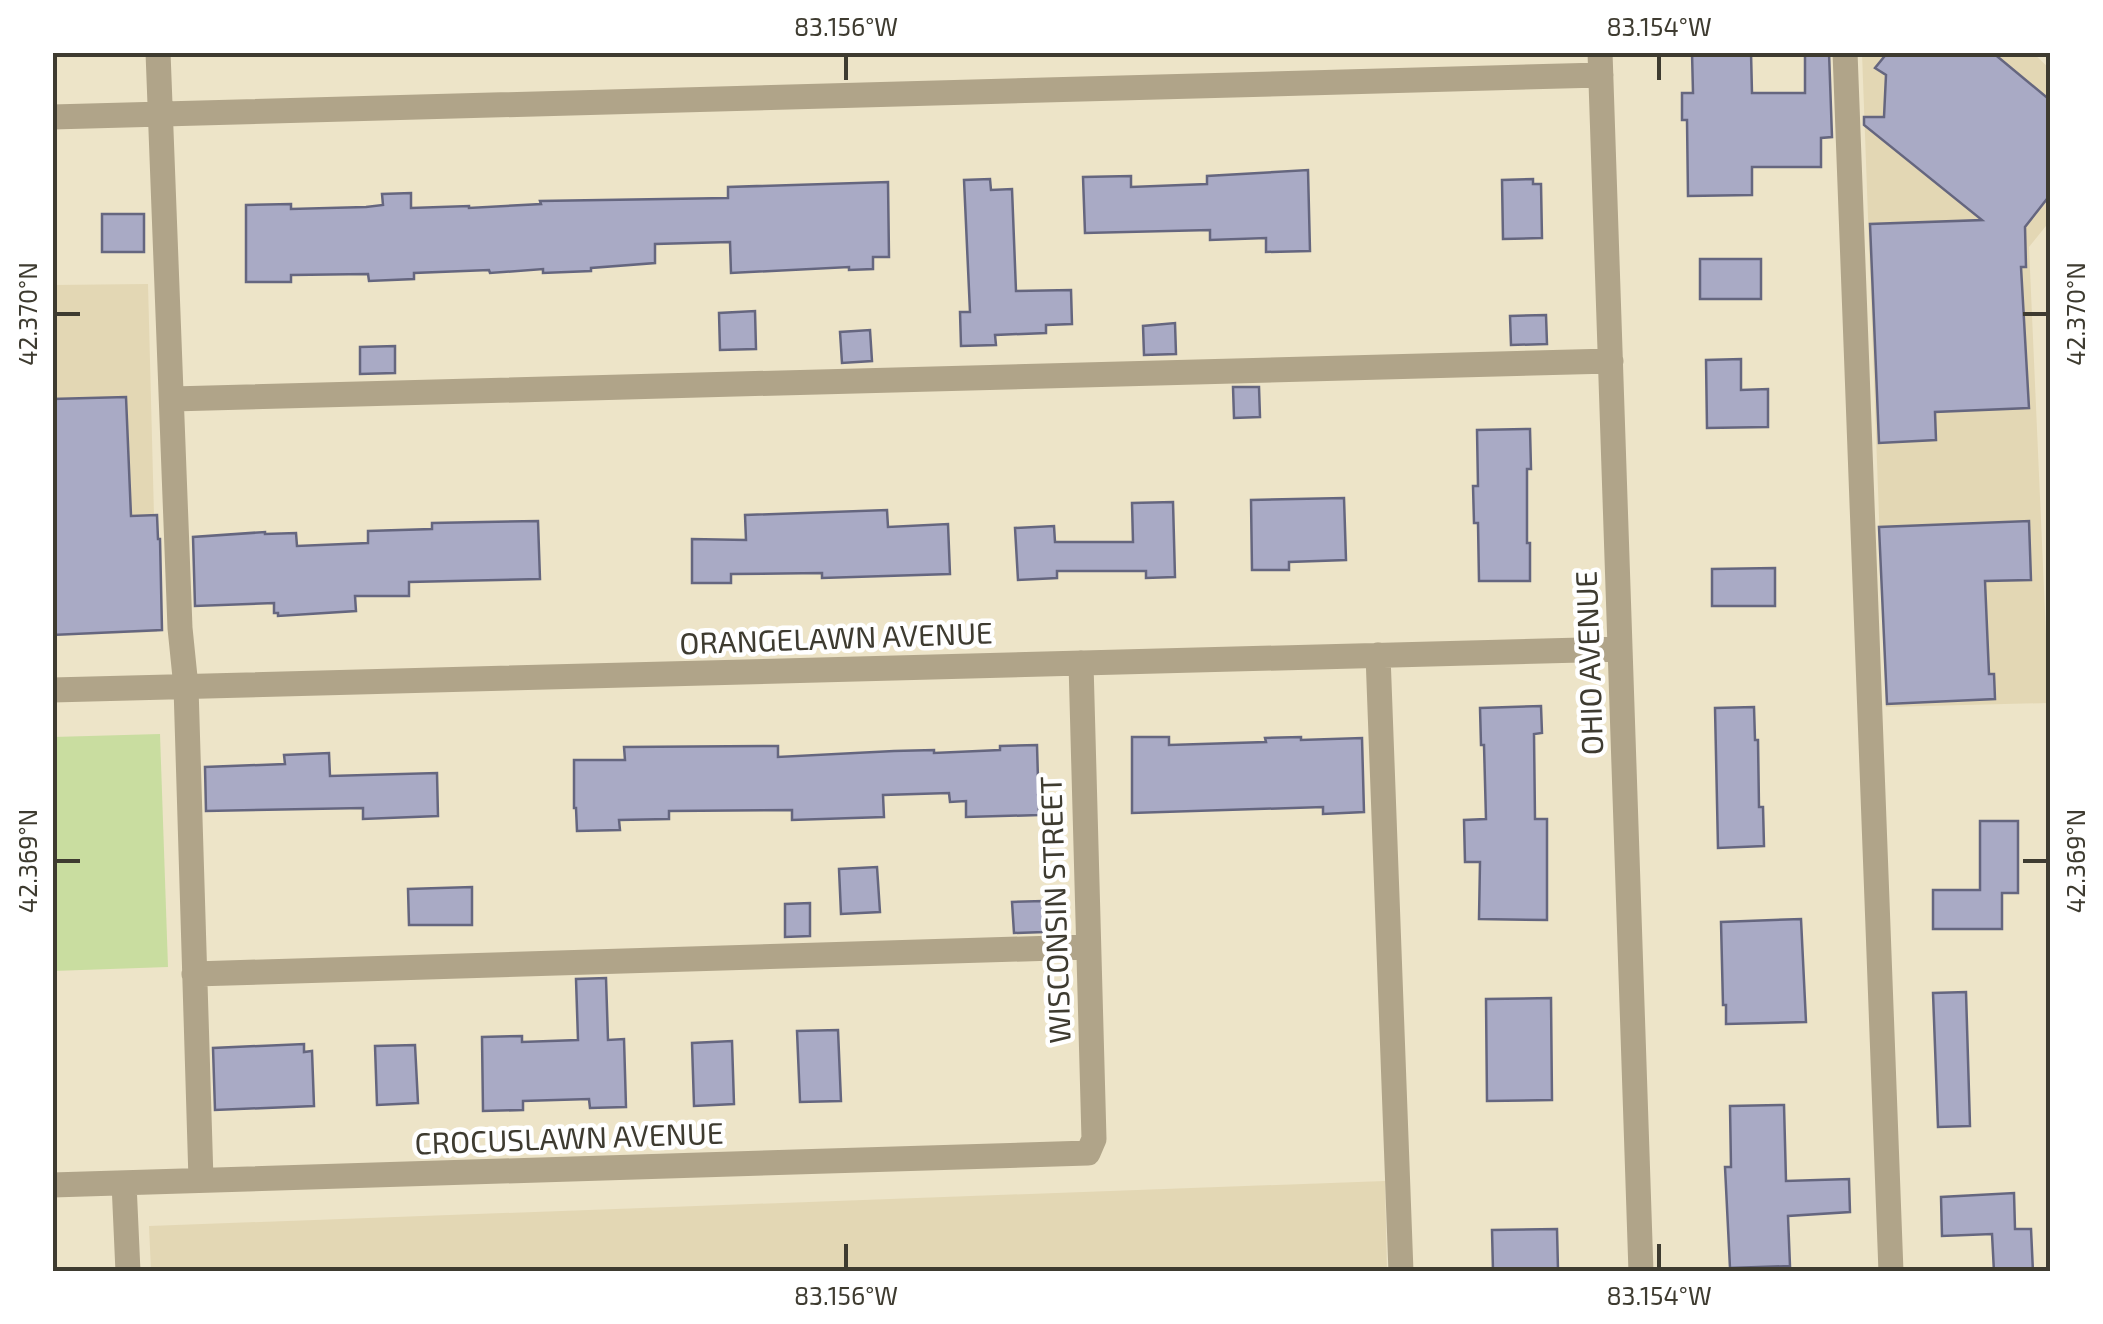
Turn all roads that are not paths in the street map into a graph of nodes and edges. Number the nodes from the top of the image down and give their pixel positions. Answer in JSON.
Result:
{"nodes":[{"id":1,"x":158,"y":52,"type":"edge"},
{"id":2,"x":1845,"y":52,"type":"edge"},
{"id":3,"x":1600,"y":64,"type":"edge"},
{"id":4,"x":160,"y":114,"type":"junction"},
{"id":5,"x":52,"y":117,"type":"edge"},
{"id":6,"x":1610,"y":361,"type":"junction"},
{"id":7,"x":172,"y":399,"type":"junction"},
{"id":8,"x":1620,"y":649,"type":"junction"},
{"id":9,"x":1378,"y":656,"type":"junction"},
{"id":10,"x":1080,"y":663,"type":"junction"},
{"id":11,"x":186,"y":686,"type":"junction"},
{"id":12,"x":52,"y":690,"type":"edge"},
{"id":13,"x":1088,"y":947,"type":"junction"},
{"id":14,"x":194,"y":974,"type":"junction"},
{"id":15,"x":1088,"y":1153,"type":"joint"},
{"id":16,"x":201,"y":1180,"type":"junction"},
{"id":17,"x":124,"y":1183,"type":"junction"},
{"id":18,"x":52,"y":1185,"type":"edge"},
{"id":19,"x":128,"y":1272,"type":"edge"},
{"id":20,"x":1401,"y":1272,"type":"edge"},
{"id":21,"x":1641,"y":1272,"type":"edge"},
{"id":22,"x":1891,"y":1272,"type":"edge"}],
"edges":[{"from":1,"to":4,"type":"street"},
{"from":2,"to":22,"type":"street"},
{"from":3,"to":4,"type":"street"},
{"from":3,"to":6,"type":"street","name":"OHIO AVENUE"},
{"from":4,"to":5,"type":"street"},
{"from":4,"to":7,"type":"street"},
{"from":6,"to":7,"type":"street"},
{"from":6,"to":8,"type":"street","name":"OHIO AVENUE"},
{"from":7,"to":11,"type":"street"},
{"from":8,"to":9,"type":"street","name":"ORANGELAWN AVENUE"},
{"from":8,"to":21,"type":"street","name":"OHIO AVENUE"},
{"from":9,"to":10,"type":"street","name":"ORANGELAWN AVENUE"},
{"from":9,"to":20,"type":"street"},
{"from":10,"to":11,"type":"street","name":"ORANGELAWN AVENUE"},
{"from":10,"to":13,"type":"street","name":"WISCONSIN STREET"},
{"from":11,"to":12,"type":"street","name":"ORANGELAWN AVENUE"},
{"from":11,"to":14,"type":"street"},
{"from":13,"to":14,"type":"street"},
{"from":13,"to":15,"type":"street","name":"WISCONSIN STREET"},
{"from":14,"to":16,"type":"street"},
{"from":15,"to":16,"type":"street","name":"CROCUSLAWN AVENUE"},
{"from":16,"to":17,"type":"street","name":"CROCUSLAWN AVENUE"},
{"from":17,"to":18,"type":"street","name":"CROCUSLAWN AVENUE"},
{"from":17,"to":19,"type":"street"}]}
